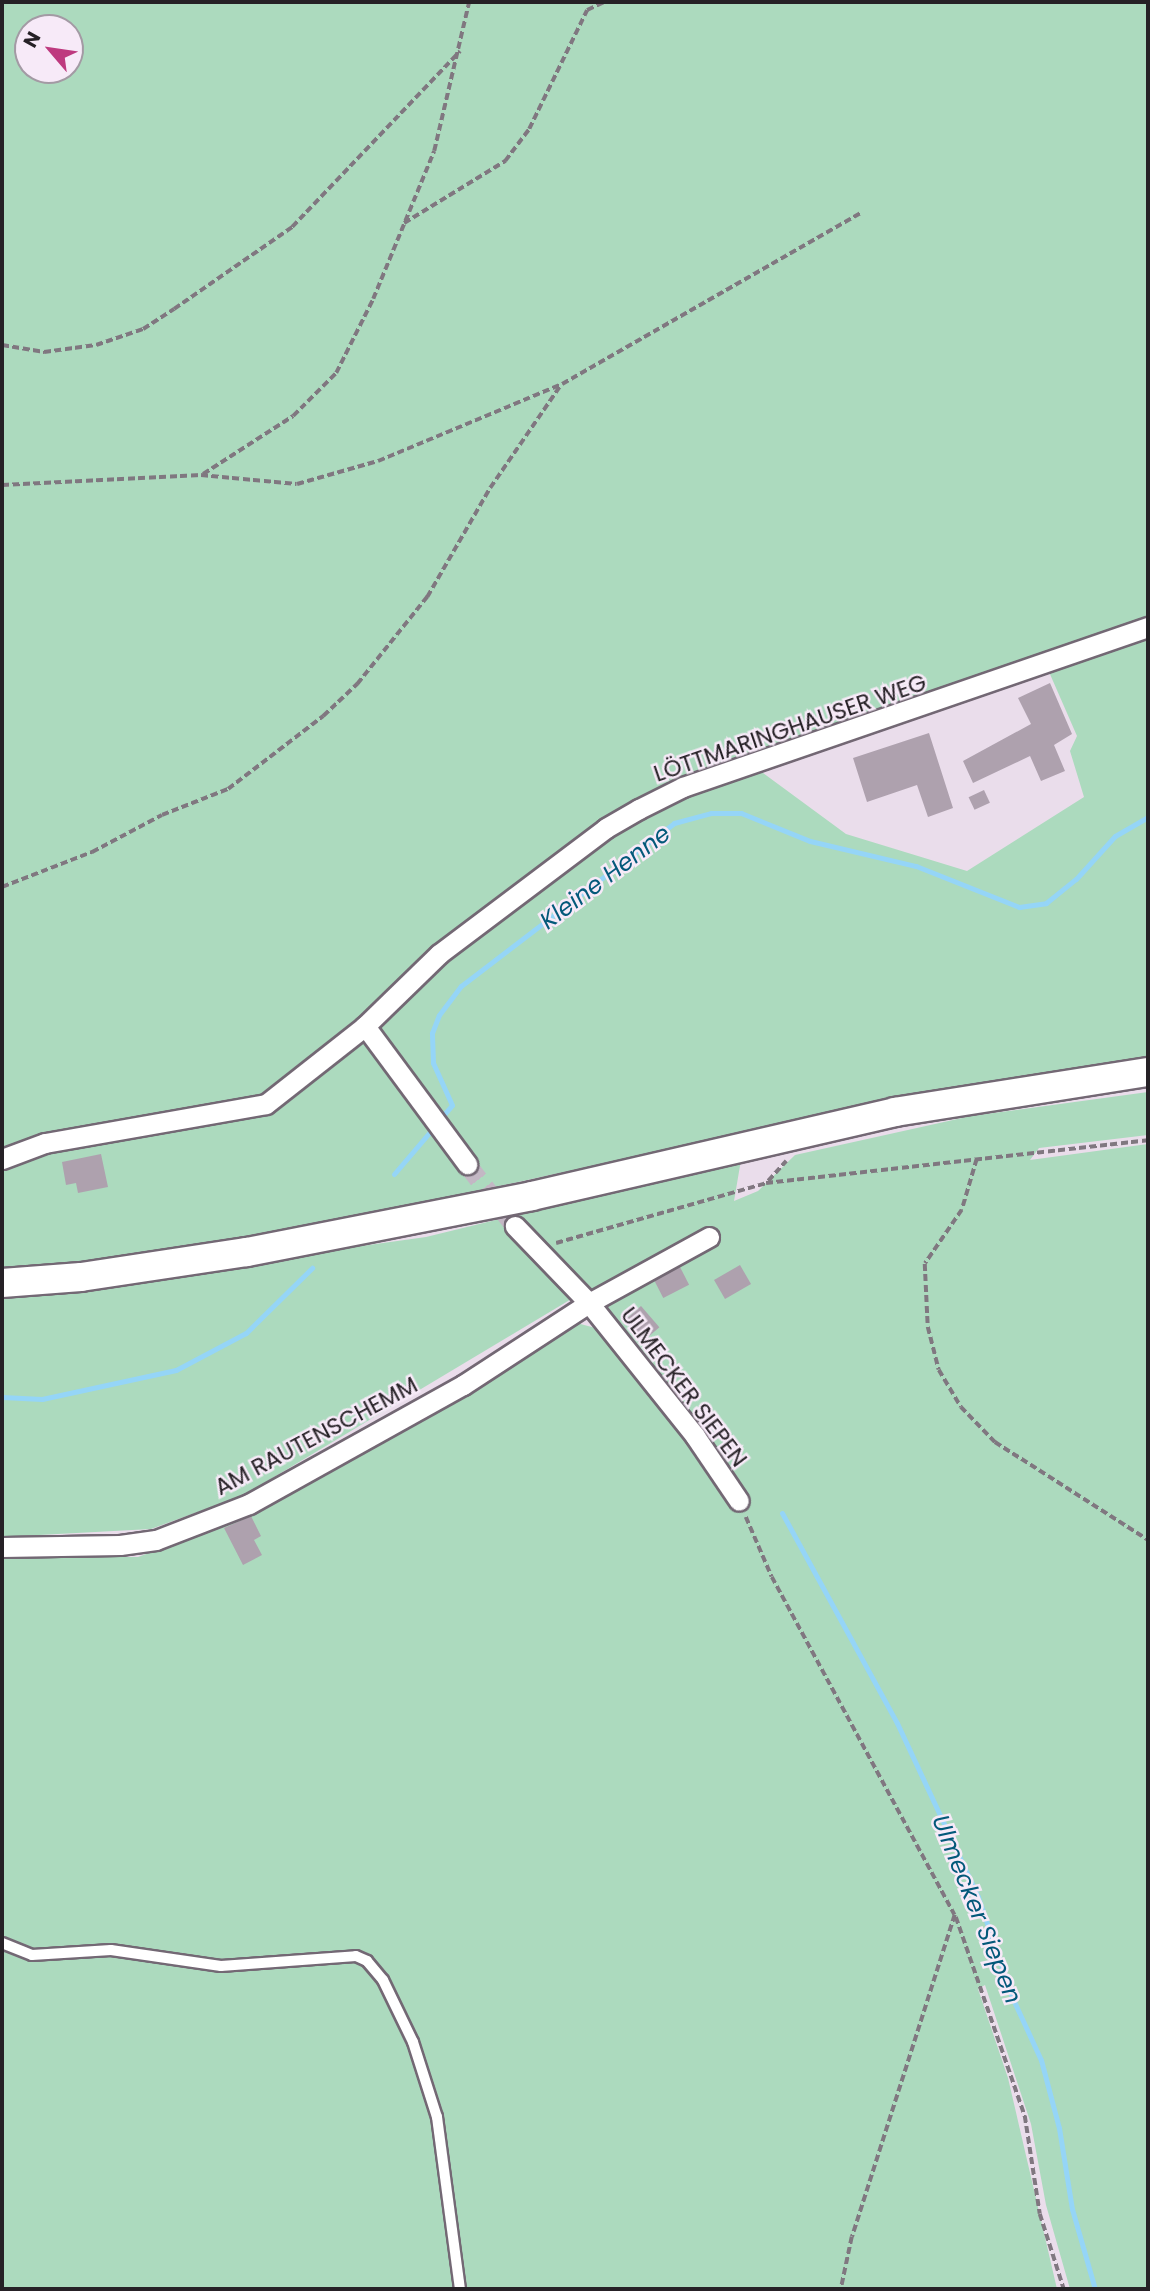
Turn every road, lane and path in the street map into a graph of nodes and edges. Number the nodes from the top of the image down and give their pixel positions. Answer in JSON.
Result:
{"nodes":[{"id":1,"x":469,"y":2,"type":"edge"},
{"id":2,"x":604,"y":2,"type":"edge"},
{"id":3,"x":460,"y":51,"type":"junction"},
{"id":4,"x":862,"y":213,"type":"dead end"},
{"id":5,"x":403,"y":224,"type":"junction"},
{"id":6,"x":2,"y":345,"type":"edge"},
{"id":7,"x":562,"y":384,"type":"junction"},
{"id":8,"x":201,"y":475,"type":"junction"},
{"id":9,"x":2,"y":485,"type":"edge"},
{"id":10,"x":1148,"y":627,"type":"edge"},
{"id":11,"x":2,"y":887,"type":"edge"},
{"id":12,"x":365,"y":1026,"type":"junction"},
{"id":13,"x":1148,"y":1072,"type":"edge"},
{"id":14,"x":1148,"y":1140,"type":"edge"},
{"id":15,"x":2,"y":1159,"type":"edge"},
{"id":16,"x":788,"y":1159,"type":"dead end"},
{"id":17,"x":977,"y":1159,"type":"junction"},
{"id":18,"x":467,"y":1164,"type":"tunnel mouth"},
{"id":19,"x":766,"y":1183,"type":"junction"},
{"id":20,"x":515,"y":1226,"type":"tunnel mouth"},
{"id":21,"x":709,"y":1237,"type":"dead end"},
{"id":22,"x":539,"y":1248,"type":"junction"},
{"id":23,"x":2,"y":1283,"type":"edge"},
{"id":24,"x":589,"y":1303,"type":"junction"},
{"id":25,"x":739,"y":1501,"type":"joint"},
{"id":26,"x":1148,"y":1540,"type":"edge"},
{"id":27,"x":2,"y":1547,"type":"edge"},
{"id":28,"x":955,"y":1915,"type":"junction"},
{"id":29,"x":2,"y":1943,"type":"edge"},
{"id":30,"x":460,"y":2289,"type":"edge"},
{"id":31,"x":841,"y":2289,"type":"edge"},
{"id":32,"x":1063,"y":2289,"type":"edge"}],
"edges":[{"from":1,"to":3,"type":"path"},
{"from":2,"to":5,"type":"path"},
{"from":3,"to":5,"type":"path"},
{"from":3,"to":6,"type":"path"},
{"from":4,"to":7,"type":"path"},
{"from":5,"to":8,"type":"path"},
{"from":7,"to":8,"type":"path"},
{"from":7,"to":11,"type":"path"},
{"from":8,"to":9,"type":"path"},
{"from":10,"to":12,"type":"street","name":"LÖTTMARINGHAUSER WEG"},
{"from":12,"to":15,"type":"street","name":"LÖTTMARINGHAUSER WEG"},
{"from":12,"to":18,"type":"street"},
{"from":13,"to":23,"type":"main road"},
{"from":14,"to":17,"type":"path"},
{"from":16,"to":19,"type":"path"},
{"from":17,"to":19,"type":"path"},
{"from":17,"to":26,"type":"path"},
{"from":19,"to":22,"type":"path"},
{"from":20,"to":22,"type":"street","name":"ULMECKER SIEPEN"},
{"from":21,"to":24,"type":"street","name":"ULMECKER SIEPEN"},
{"from":22,"to":24,"type":"street","name":"ULMECKER SIEPEN"},
{"from":24,"to":25,"type":"street","name":"ULMECKER SIEPEN"},
{"from":24,"to":27,"type":"street","name":"AM RAUTENSCHEMM"},
{"from":25,"to":28,"type":"path"},
{"from":28,"to":31,"type":"path"},
{"from":28,"to":32,"type":"path"},
{"from":29,"to":30,"type":"lane"}]}
